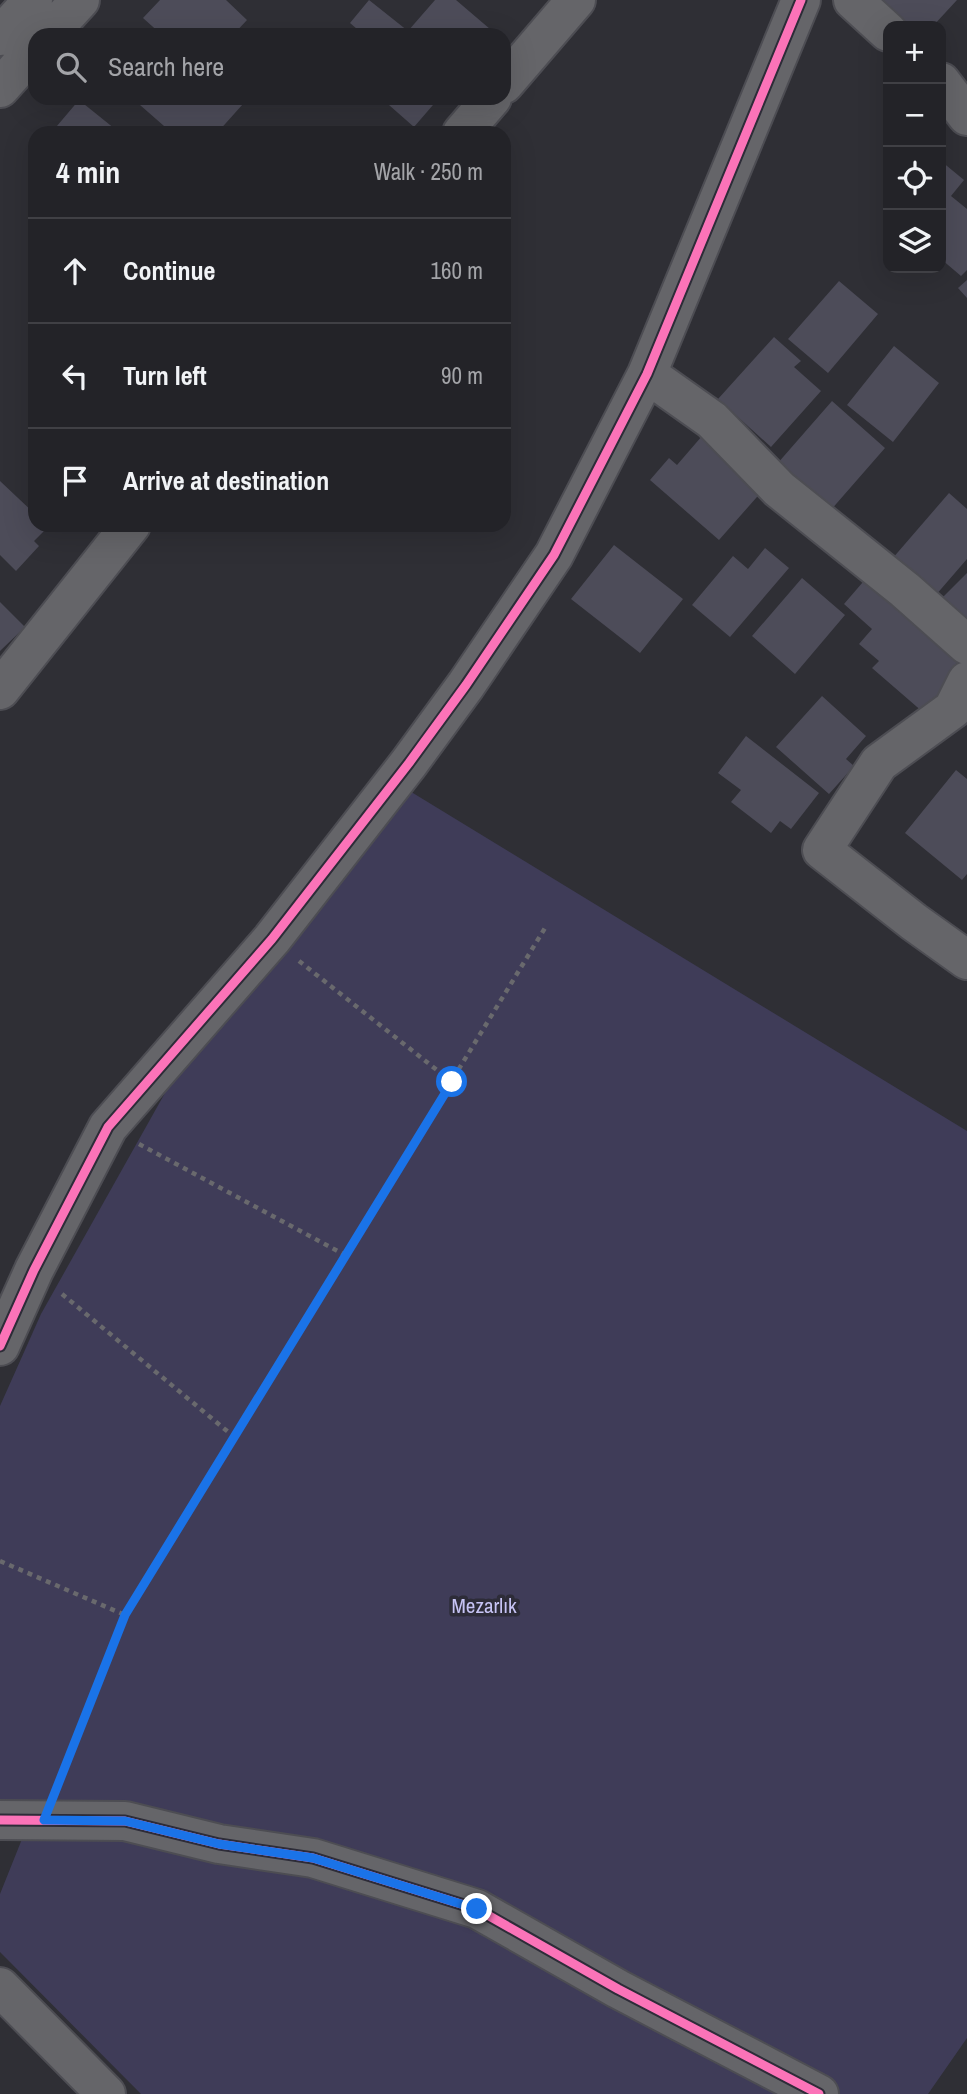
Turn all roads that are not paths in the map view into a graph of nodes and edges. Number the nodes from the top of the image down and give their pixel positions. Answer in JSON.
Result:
{"nodes":[{"id":1,"x":33,"y":0,"type":"edge"},
{"id":2,"x":80,"y":0,"type":"edge"},
{"id":3,"x":576,"y":0,"type":"edge"},
{"id":4,"x":801,"y":0,"type":"edge"},
{"id":5,"x":853,"y":0,"type":"edge"},
{"id":6,"x":883,"y":27,"type":"edge"},
{"id":7,"x":54,"y":28,"type":"edge"},
{"id":8,"x":0,"y":36,"type":"edge"},
{"id":9,"x":28,"y":57,"type":"edge"},
{"id":10,"x":511,"y":76,"type":"edge"},
{"id":11,"x":943,"y":84,"type":"edge"},
{"id":12,"x":0,"y":88,"type":"edge"},
{"id":13,"x":486,"y":105,"type":"edge"},
{"id":14,"x":967,"y":116,"type":"edge"},
{"id":15,"x":468,"y":126,"type":"edge"},
{"id":16,"x":647,"y":374,"type":"junction"},
{"id":17,"x":125,"y":532,"type":"edge"},
{"id":18,"x":967,"y":645,"type":"edge"},
{"id":19,"x":967,"y":681,"type":"edge"},
{"id":20,"x":0,"y":690,"type":"edge"},
{"id":21,"x":967,"y":960,"type":"edge"},
{"id":22,"x":0,"y":1346,"type":"edge"},
{"id":23,"x":0,"y":1820,"type":"edge"},
{"id":24,"x":0,"y":1987,"type":"edge"},
{"id":25,"x":106,"y":2094,"type":"edge"},
{"id":26,"x":819,"y":2094,"type":"edge"}],
"edges":[{"from":1,"to":8,"type":"street"},
{"from":2,"to":7,"type":"street"},
{"from":3,"to":10,"type":"street"},
{"from":4,"to":16,"type":"street"},
{"from":5,"to":6,"type":"street"},
{"from":9,"to":12,"type":"street"},
{"from":11,"to":14,"type":"street"},
{"from":13,"to":15,"type":"street"},
{"from":16,"to":18,"type":"street"},
{"from":16,"to":22,"type":"street"},
{"from":17,"to":20,"type":"street"},
{"from":19,"to":21,"type":"street"},
{"from":23,"to":26,"type":"street"},
{"from":24,"to":25,"type":"street"}]}
